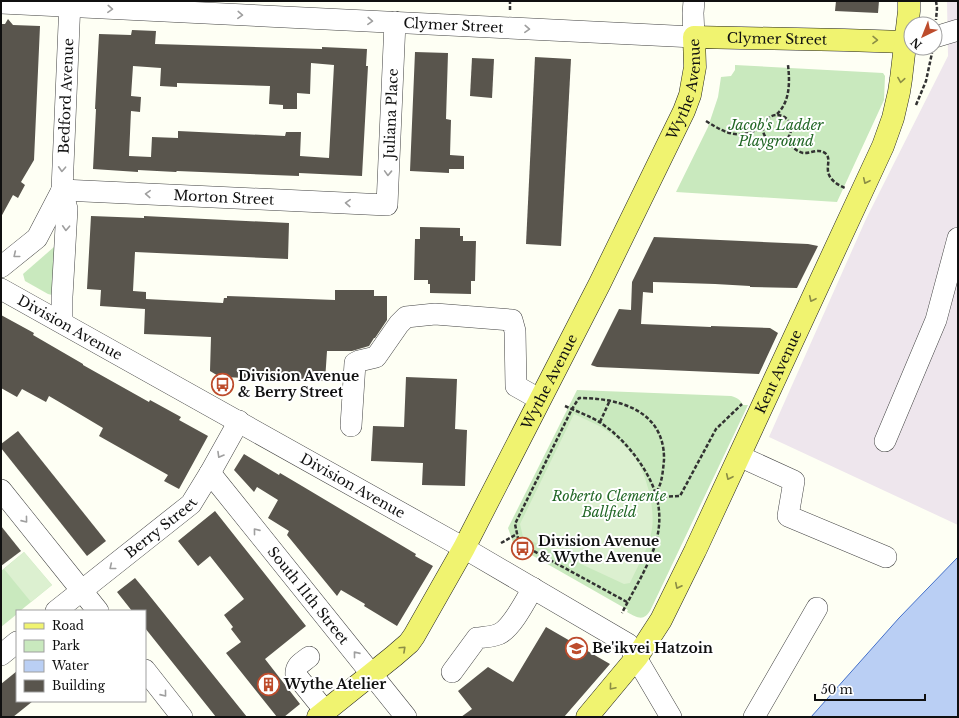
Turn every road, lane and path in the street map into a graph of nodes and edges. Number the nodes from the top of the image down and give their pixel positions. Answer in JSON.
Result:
{"nodes":[{"id":1,"x":694,"y":1,"type":"edge"},
{"id":2,"x":909,"y":1,"type":"edge"},
{"id":3,"x":936,"y":1,"type":"edge"},
{"id":4,"x":1,"y":4,"type":"edge"},
{"id":5,"x":70,"y":4,"type":"edge"},
{"id":6,"x":937,"y":8,"type":"dead end"},
{"id":7,"x":909,"y":16,"type":"edge"},
{"id":8,"x":395,"y":22,"type":"junction"},
{"id":9,"x":958,"y":30,"type":"edge"},
{"id":10,"x":943,"y":35,"type":"edge"},
{"id":11,"x":694,"y":37,"type":"junction"},
{"id":12,"x":903,"y":42,"type":"edge"},
{"id":13,"x":905,"y":56,"type":"edge"},
{"id":14,"x":788,"y":65,"type":"dead end"},
{"id":15,"x":777,"y":114,"type":"junction"},
{"id":16,"x":706,"y":122,"type":"dead end"},
{"id":17,"x":764,"y":126,"type":"junction"},
{"id":18,"x":786,"y":140,"type":"junction"},
{"id":19,"x":62,"y":190,"type":"junction"},
{"id":20,"x":849,"y":191,"type":"dead end"},
{"id":21,"x":387,"y":205,"type":"joint"},
{"id":22,"x":958,"y":238,"type":"edge"},
{"id":23,"x":1,"y":267,"type":"edge"},
{"id":24,"x":1,"y":289,"type":"edge"},
{"id":25,"x":62,"y":322,"type":"junction"},
{"id":26,"x":539,"y":399,"type":"junction"},
{"id":27,"x":610,"y":400,"type":"junction"},
{"id":28,"x":743,"y":403,"type":"dead end"},
{"id":29,"x":565,"y":406,"type":"dead end"},
{"id":30,"x":572,"y":409,"type":"junction"},
{"id":31,"x":239,"y":421,"type":"junction"},
{"id":32,"x":600,"y":422,"type":"junction"},
{"id":33,"x":351,"y":426,"type":"dead end"},
{"id":34,"x":885,"y":442,"type":"dead end"},
{"id":35,"x":739,"y":456,"type":"junction"},
{"id":36,"x":210,"y":473,"type":"junction"},
{"id":37,"x":1,"y":490,"type":"edge"},
{"id":38,"x":656,"y":492,"type":"junction"},
{"id":39,"x":657,"y":497,"type":"junction"},
{"id":40,"x":517,"y":534,"type":"junction"},
{"id":41,"x":501,"y":543,"type":"dead end"},
{"id":42,"x":464,"y":548,"type":"junction"},
{"id":43,"x":886,"y":557,"type":"dead end"},
{"id":44,"x":533,"y":588,"type":"junction"},
{"id":45,"x":82,"y":591,"type":"junction"},
{"id":46,"x":627,"y":602,"type":"junction"},
{"id":47,"x":817,"y":608,"type":"dead end"},
{"id":48,"x":57,"y":610,"type":"edge"},
{"id":49,"x":97,"y":610,"type":"edge"},
{"id":50,"x":622,"y":613,"type":"dead end"},
{"id":51,"x":16,"y":643,"type":"edge"},
{"id":52,"x":1,"y":655,"type":"edge"},
{"id":53,"x":309,"y":657,"type":"dead end"},
{"id":54,"x":636,"y":657,"type":"junction"},
{"id":55,"x":146,"y":671,"type":"edge"},
{"id":56,"x":452,"y":672,"type":"dead end"},
{"id":57,"x":372,"y":674,"type":"junction"},
{"id":58,"x":321,"y":714,"type":"edge"},
{"id":59,"x":182,"y":717,"type":"edge"},
{"id":60,"x":406,"y":717,"type":"edge"},
{"id":61,"x":587,"y":717,"type":"edge"},
{"id":62,"x":671,"y":717,"type":"edge"},
{"id":63,"x":754,"y":717,"type":"edge"}],
"edges":[{"from":1,"to":11,"type":"street","name":"Wythe Avenue"},
{"from":2,"to":7,"type":"main road","name":"Kent Avenue"},
{"from":3,"to":6,"type":"path"},
{"from":4,"to":5,"type":"street","name":"Clymer Street"},
{"from":5,"to":8,"type":"street","name":"Clymer Street","one_way":true},
{"from":5,"to":19,"type":"street","name":"Bedford Avenue","one_way":true},
{"from":8,"to":11,"type":"street","name":"Clymer Street","one_way":true},
{"from":8,"to":21,"type":"street","name":"Juliana Place","one_way":true},
{"from":9,"to":10,"type":"street"},
{"from":11,"to":12,"type":"main road","name":"Clymer Street","one_way":true},
{"from":11,"to":26,"type":"main road","name":"Wythe Avenue"},
{"from":13,"to":35,"type":"main road","name":"Kent Avenue","one_way":true},
{"from":14,"to":15,"type":"path"},
{"from":15,"to":17,"type":"path"},
{"from":15,"to":18,"type":"path"},
{"from":16,"to":17,"type":"path"},
{"from":17,"to":18,"type":"path"},
{"from":18,"to":20,"type":"path"},
{"from":21,"to":19,"type":"street","name":"Morton Street","one_way":true},
{"from":19,"to":23,"type":"street","name":"Bedford Avenue","one_way":true},
{"from":19,"to":25,"type":"street","name":"Bedford Avenue","one_way":true},
{"from":22,"to":34,"type":"street"},
{"from":24,"to":25,"type":"street","name":"Division Avenue"},
{"from":25,"to":31,"type":"street","name":"Division Avenue"},
{"from":26,"to":33,"type":"street"},
{"from":26,"to":42,"type":"main road","name":"Wythe Avenue"},
{"from":27,"to":30,"type":"path"},
{"from":27,"to":32,"type":"path"},
{"from":27,"to":38,"type":"path"},
{"from":28,"to":39,"type":"path"},
{"from":29,"to":30,"type":"path"},
{"from":30,"to":32,"type":"path"},
{"from":30,"to":40,"type":"path"},
{"from":31,"to":36,"type":"street","name":"Berry Street","one_way":true},
{"from":31,"to":42,"type":"street","name":"Division Avenue"},
{"from":32,"to":38,"type":"path"},
{"from":35,"to":43,"type":"street"},
{"from":35,"to":54,"type":"main road","name":"Kent Avenue","one_way":true},
{"from":36,"to":45,"type":"street","name":"Berry Street","one_way":true},
{"from":57,"to":36,"type":"street","name":"South 11th Street","one_way":true},
{"from":37,"to":45,"type":"street","one_way":true},
{"from":38,"to":39,"type":"path"},
{"from":39,"to":46,"type":"path"},
{"from":40,"to":41,"type":"path"},
{"from":40,"to":46,"type":"path"},
{"from":42,"to":44,"type":"street","name":"Division Avenue"},
{"from":57,"to":42,"type":"main road","name":"Wythe Avenue","one_way":true},
{"from":44,"to":54,"type":"street","name":"Division Avenue"},
{"from":44,"to":56,"type":"street"},
{"from":45,"to":48,"type":"street","name":"Berry Street"},
{"from":45,"to":49,"type":"street"},
{"from":46,"to":50,"type":"path"},
{"from":47,"to":63,"type":"street"},
{"from":51,"to":52,"type":"street"},
{"from":53,"to":58,"type":"street"},
{"from":54,"to":61,"type":"main road","name":"Kent Avenue","one_way":true},
{"from":54,"to":62,"type":"street","name":"Division Avenue"},
{"from":55,"to":59,"type":"street","one_way":true},
{"from":57,"to":58,"type":"main road","name":"Wythe Avenue"},
{"from":57,"to":60,"type":"street","name":"South 11th Street"}]}
